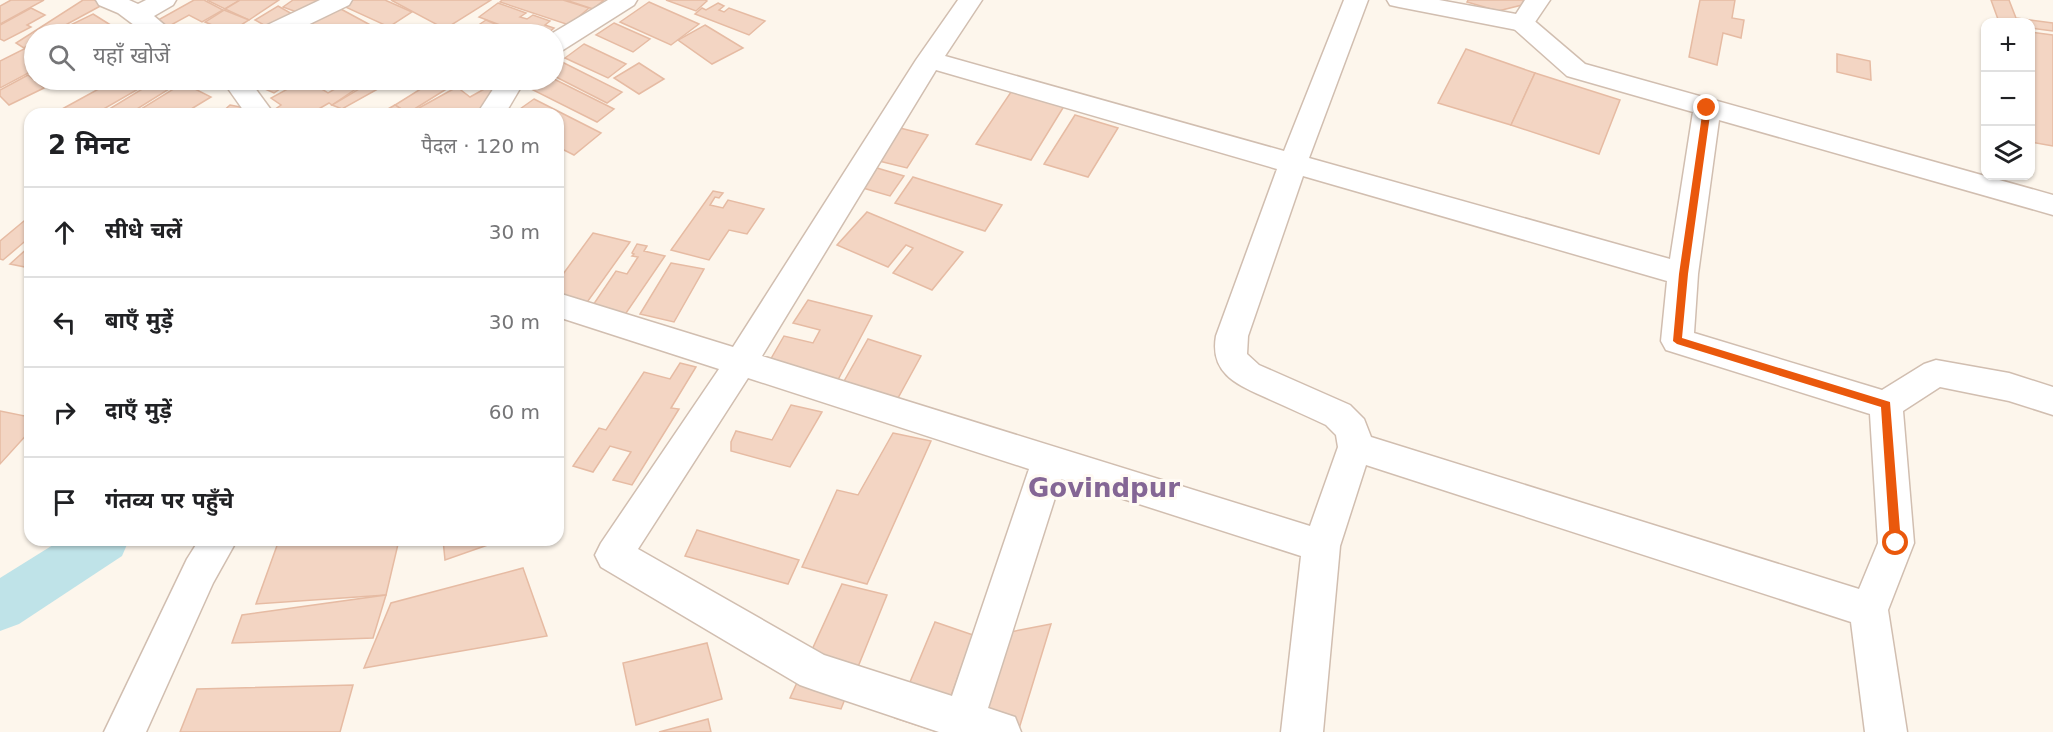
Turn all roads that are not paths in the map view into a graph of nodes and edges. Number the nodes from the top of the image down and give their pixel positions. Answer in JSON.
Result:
{"nodes":[{"id":1,"x":108,"y":0,"type":"edge"},
{"id":2,"x":164,"y":0,"type":"edge"},
{"id":3,"x":340,"y":0,"type":"edge"},
{"id":4,"x":625,"y":0,"type":"edge"},
{"id":5,"x":970,"y":0,"type":"edge"},
{"id":6,"x":1356,"y":0,"type":"edge"},
{"id":7,"x":1399,"y":0,"type":"edge"},
{"id":8,"x":1538,"y":0,"type":"edge"},
{"id":9,"x":135,"y":16,"type":"junction"},
{"id":10,"x":1522,"y":23,"type":"junction"},
{"id":11,"x":147,"y":24,"type":"edge"},
{"id":12,"x":291,"y":24,"type":"edge"},
{"id":13,"x":564,"y":38,"type":"edge"},
{"id":14,"x":929,"y":60,"type":"junction"},
{"id":15,"x":242,"y":90,"type":"edge"},
{"id":16,"x":506,"y":90,"type":"edge"},
{"id":17,"x":256,"y":108,"type":"edge"},
{"id":18,"x":495,"y":108,"type":"edge"},
{"id":19,"x":1707,"y":108,"type":"junction"},
{"id":20,"x":1293,"y":164,"type":"junction"},
{"id":21,"x":2053,"y":205,"type":"edge"},
{"id":22,"x":1683,"y":274,"type":"junction"},
{"id":23,"x":564,"y":307,"type":"edge"},
{"id":24,"x":740,"y":364,"type":"junction"},
{"id":25,"x":2053,"y":401,"type":"edge"},
{"id":26,"x":1886,"y":405,"type":"junction"},
{"id":27,"x":1355,"y":447,"type":"junction"},
{"id":28,"x":1049,"y":461,"type":"junction"},
{"id":29,"x":215,"y":546,"type":"edge"},
{"id":30,"x":1321,"y":546,"type":"junction"},
{"id":31,"x":1869,"y":610,"type":"junction"},
{"id":32,"x":975,"y":728,"type":"edge"},
{"id":33,"x":126,"y":732,"type":"edge"},
{"id":34,"x":1302,"y":732,"type":"edge"},
{"id":35,"x":1886,"y":732,"type":"edge"}],
"edges":[{"from":1,"to":9,"type":"street"},
{"from":2,"to":9,"type":"street"},
{"from":3,"to":12,"type":"street"},
{"from":4,"to":13,"type":"street"},
{"from":5,"to":14,"type":"street"},
{"from":6,"to":20,"type":"street"},
{"from":7,"to":10,"type":"street"},
{"from":8,"to":10,"type":"street"},
{"from":9,"to":11,"type":"street"},
{"from":10,"to":19,"type":"street"},
{"from":14,"to":20,"type":"street"},
{"from":14,"to":24,"type":"street"},
{"from":15,"to":17,"type":"street"},
{"from":16,"to":18,"type":"street"},
{"from":19,"to":21,"type":"street"},
{"from":19,"to":22,"type":"street"},
{"from":20,"to":22,"type":"street"},
{"from":20,"to":27,"type":"street"},
{"from":22,"to":26,"type":"street"},
{"from":23,"to":24,"type":"street"},
{"from":24,"to":28,"type":"street"},
{"from":24,"to":32,"type":"street"},
{"from":25,"to":26,"type":"street"},
{"from":26,"to":31,"type":"street"},
{"from":27,"to":30,"type":"street"},
{"from":27,"to":31,"type":"street"},
{"from":28,"to":30,"type":"street"},
{"from":28,"to":32,"type":"street"},
{"from":29,"to":33,"type":"street"},
{"from":30,"to":34,"type":"street"},
{"from":31,"to":35,"type":"street"}]}
